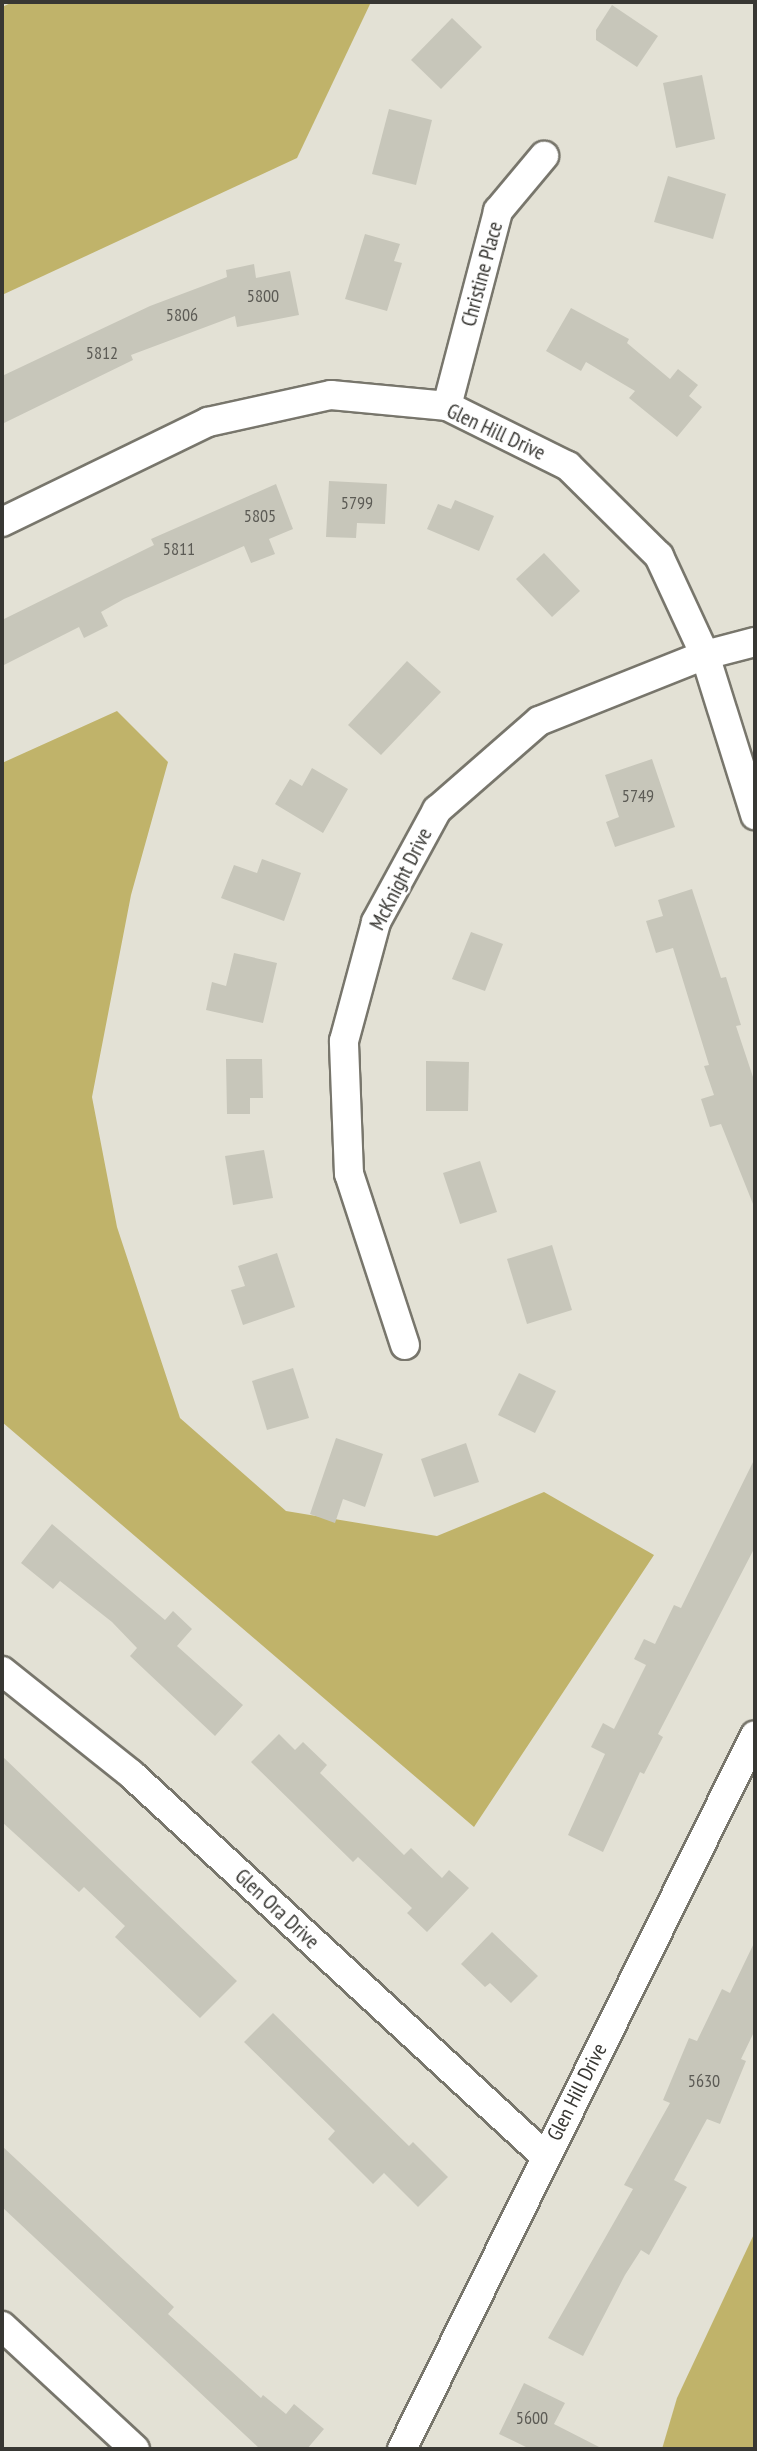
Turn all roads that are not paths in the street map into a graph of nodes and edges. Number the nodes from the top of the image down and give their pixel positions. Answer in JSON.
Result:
{"nodes":[{"id":1,"x":544,"y":156,"type":"dead end"},
{"id":2,"x":447,"y":406,"type":"junction"},
{"id":3,"x":2,"y":522,"type":"edge"},
{"id":4,"x":755,"y":642,"type":"edge"},
{"id":5,"x":705,"y":656,"type":"junction"},
{"id":6,"x":755,"y":816,"type":"edge"},
{"id":7,"x":405,"y":1345,"type":"dead end"},
{"id":8,"x":2,"y":1671,"type":"edge"},
{"id":9,"x":755,"y":1735,"type":"edge"},
{"id":10,"x":545,"y":2157,"type":"junction"},
{"id":11,"x":2,"y":2326,"type":"edge"},
{"id":12,"x":135,"y":2449,"type":"edge"},
{"id":13,"x":402,"y":2449,"type":"edge"}],
"edges":[{"from":1,"to":2,"type":"street","name":"Christine Place"},
{"from":2,"to":3,"type":"street","name":"Glen Hill Drive"},
{"from":2,"to":5,"type":"street","name":"Glen Hill Drive"},
{"from":4,"to":5,"type":"street","name":"McKnight Drive"},
{"from":5,"to":6,"type":"street","name":"Glen Hill Drive"},
{"from":5,"to":7,"type":"street","name":"McKnight Drive"},
{"from":8,"to":10,"type":"street","name":"Glen Ora Drive"},
{"from":9,"to":10,"type":"street","name":"Glen Hill Drive"},
{"from":10,"to":13,"type":"street","name":"Glen Hill Drive"},
{"from":11,"to":12,"type":"street"}]}
